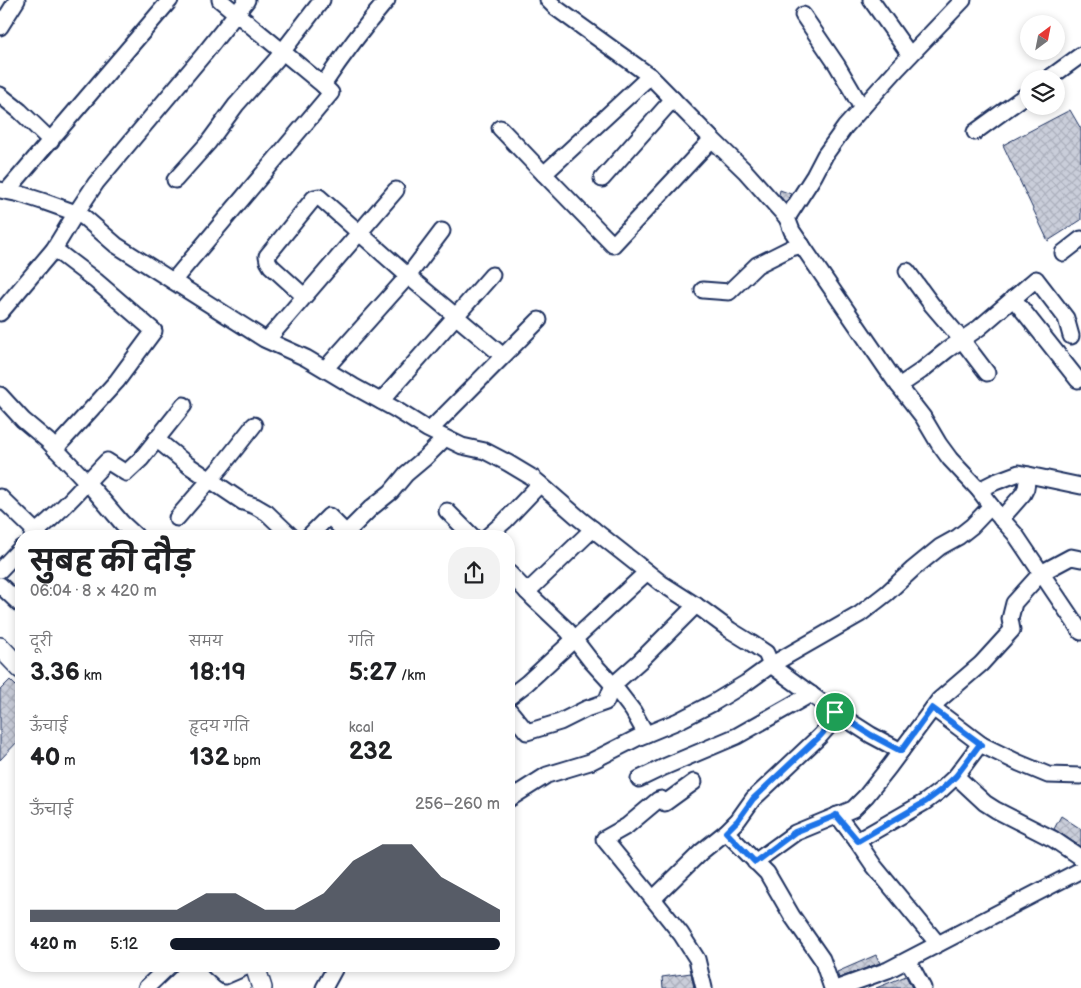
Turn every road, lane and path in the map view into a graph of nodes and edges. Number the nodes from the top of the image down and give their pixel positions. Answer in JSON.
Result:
{"nodes":[{"id":1,"x":17,"y":0,"type":"edge"},
{"id":2,"x":170,"y":0,"type":"edge"},
{"id":3,"x":220,"y":0,"type":"edge"},
{"id":4,"x":247,"y":0,"type":"edge"},
{"id":5,"x":322,"y":0,"type":"edge"},
{"id":6,"x":388,"y":0,"type":"edge"},
{"id":7,"x":548,"y":0,"type":"edge"},
{"id":8,"x":871,"y":0,"type":"edge"},
{"id":9,"x":963,"y":0,"type":"edge"},
{"id":10,"x":236,"y":13,"type":"junction"},
{"id":11,"x":804,"y":15,"type":"dead end"},
{"id":12,"x":0,"y":27,"type":"edge"},
{"id":13,"x":282,"y":51,"type":"junction"},
{"id":14,"x":910,"y":55,"type":"junction"},
{"id":15,"x":1081,"y":55,"type":"edge"},
{"id":16,"x":1060,"y":70,"type":"edge"},
{"id":17,"x":650,"y":76,"type":"junction"},
{"id":18,"x":323,"y":85,"type":"junction"},
{"id":19,"x":0,"y":95,"type":"edge"},
{"id":20,"x":673,"y":99,"type":"junction"},
{"id":21,"x":1020,"y":100,"type":"edge"},
{"id":22,"x":862,"y":108,"type":"junction"},
{"id":23,"x":500,"y":128,"type":"dead end"},
{"id":24,"x":975,"y":132,"type":"dead end"},
{"id":25,"x":712,"y":139,"type":"junction"},
{"id":26,"x":51,"y":141,"type":"junction"},
{"id":27,"x":544,"y":174,"type":"junction"},
{"id":28,"x":602,"y":179,"type":"dead end"},
{"id":29,"x":175,"y":180,"type":"dead end"},
{"id":30,"x":396,"y":190,"type":"dead end"},
{"id":31,"x":4,"y":191,"type":"edge"},
{"id":32,"x":76,"y":213,"type":"junction"},
{"id":33,"x":787,"y":218,"type":"junction"},
{"id":34,"x":442,"y":232,"type":"dead end"},
{"id":35,"x":359,"y":233,"type":"junction"},
{"id":36,"x":1081,"y":238,"type":"edge"},
{"id":37,"x":802,"y":245,"type":"junction"},
{"id":38,"x":54,"y":249,"type":"junction"},
{"id":39,"x":1064,"y":253,"type":"dead end"},
{"id":40,"x":907,"y":271,"type":"dead end"},
{"id":41,"x":492,"y":274,"type":"dead end"},
{"id":42,"x":408,"y":276,"type":"junction"},
{"id":43,"x":173,"y":281,"type":"junction"},
{"id":44,"x":703,"y":290,"type":"dead end"},
{"id":45,"x":304,"y":296,"type":"junction"},
{"id":46,"x":1013,"y":298,"type":"junction"},
{"id":47,"x":0,"y":313,"type":"edge"},
{"id":48,"x":456,"y":317,"type":"junction"},
{"id":49,"x":539,"y":320,"type":"dead end"},
{"id":50,"x":1071,"y":336,"type":"dead end"},
{"id":51,"x":267,"y":340,"type":"junction"},
{"id":52,"x":962,"y":340,"type":"junction"},
{"id":53,"x":503,"y":356,"type":"junction"},
{"id":54,"x":325,"y":369,"type":"junction"},
{"id":55,"x":986,"y":373,"type":"dead end"},
{"id":56,"x":1078,"y":380,"type":"dead end"},
{"id":57,"x":899,"y":386,"type":"junction"},
{"id":58,"x":0,"y":395,"type":"edge"},
{"id":59,"x":381,"y":401,"type":"junction"},
{"id":60,"x":184,"y":405,"type":"dead end"},
{"id":61,"x":254,"y":425,"type":"dead end"},
{"id":62,"x":430,"y":430,"type":"junction"},
{"id":63,"x":444,"y":438,"type":"junction"},
{"id":64,"x":156,"y":439,"type":"junction"},
{"id":65,"x":55,"y":449,"type":"junction"},
{"id":66,"x":1028,"y":474,"type":"junction"},
{"id":67,"x":210,"y":480,"type":"junction"},
{"id":68,"x":87,"y":482,"type":"junction"},
{"id":69,"x":540,"y":484,"type":"junction"},
{"id":70,"x":1081,"y":486,"type":"edge"},
{"id":71,"x":979,"y":490,"type":"junction"},
{"id":72,"x":0,"y":498,"type":"edge"},
{"id":73,"x":990,"y":506,"type":"junction"},
{"id":74,"x":447,"y":511,"type":"dead end"},
{"id":75,"x":177,"y":518,"type":"dead end"},
{"id":76,"x":1001,"y":519,"type":"junction"},
{"id":77,"x":593,"y":529,"type":"junction"},
{"id":78,"x":31,"y":530,"type":"edge"},
{"id":79,"x":41,"y":530,"type":"edge"},
{"id":80,"x":130,"y":530,"type":"edge"},
{"id":81,"x":285,"y":530,"type":"edge"},
{"id":82,"x":316,"y":530,"type":"edge"},
{"id":83,"x":342,"y":530,"type":"edge"},
{"id":84,"x":351,"y":530,"type":"edge"},
{"id":85,"x":466,"y":530,"type":"edge"},
{"id":86,"x":495,"y":530,"type":"edge"},
{"id":87,"x":15,"y":554,"type":"edge"},
{"id":88,"x":1081,"y":559,"type":"edge"},
{"id":89,"x":0,"y":570,"type":"edge"},
{"id":90,"x":648,"y":572,"type":"junction"},
{"id":91,"x":1041,"y":573,"type":"junction"},
{"id":92,"x":515,"y":579,"type":"edge"},
{"id":93,"x":0,"y":585,"type":"edge"},
{"id":94,"x":527,"y":592,"type":"junction"},
{"id":95,"x":15,"y":599,"type":"edge"},
{"id":96,"x":696,"y":605,"type":"junction"},
{"id":97,"x":1081,"y":632,"type":"edge"},
{"id":98,"x":574,"y":640,"type":"junction"},
{"id":99,"x":0,"y":647,"type":"edge"},
{"id":100,"x":15,"y":663,"type":"edge"},
{"id":101,"x":771,"y":665,"type":"junction"},
{"id":102,"x":613,"y":685,"type":"junction"},
{"id":103,"x":515,"y":692,"type":"edge"},
{"id":104,"x":811,"y":694,"type":"junction"},
{"id":105,"x":932,"y":708,"type":"junction"},
{"id":106,"x":835,"y":712,"type":"junction"},
{"id":107,"x":515,"y":717,"type":"edge"},
{"id":108,"x":646,"y":734,"type":"junction"},
{"id":109,"x":982,"y":745,"type":"junction"},
{"id":110,"x":901,"y":751,"type":"junction"},
{"id":111,"x":956,"y":776,"type":"junction"},
{"id":112,"x":1081,"y":776,"type":"edge"},
{"id":113,"x":639,"y":779,"type":"dead end"},
{"id":114,"x":694,"y":782,"type":"dead end"},
{"id":115,"x":515,"y":794,"type":"edge"},
{"id":116,"x":836,"y":815,"type":"junction"},
{"id":117,"x":726,"y":832,"type":"junction"},
{"id":118,"x":858,"y":841,"type":"junction"},
{"id":119,"x":1081,"y":858,"type":"edge"},
{"id":120,"x":755,"y":862,"type":"junction"},
{"id":121,"x":1081,"y":870,"type":"edge"},
{"id":122,"x":653,"y":898,"type":"junction"},
{"id":123,"x":938,"y":944,"type":"junction"},
{"id":124,"x":908,"y":960,"type":"junction"},
{"id":125,"x":163,"y":972,"type":"edge"},
{"id":126,"x":221,"y":972,"type":"edge"},
{"id":127,"x":234,"y":972,"type":"edge"},
{"id":128,"x":257,"y":972,"type":"edge"},
{"id":129,"x":333,"y":972,"type":"edge"},
{"id":130,"x":146,"y":988,"type":"edge"},
{"id":131,"x":262,"y":988,"type":"edge"},
{"id":132,"x":324,"y":988,"type":"edge"},
{"id":133,"x":704,"y":988,"type":"edge"},
{"id":134,"x":832,"y":988,"type":"edge"},
{"id":135,"x":838,"y":988,"type":"edge"},
{"id":136,"x":923,"y":988,"type":"edge"}],
"edges":[{"from":1,"to":12,"type":"street"},
{"from":2,"to":26,"type":"street"},
{"from":3,"to":10,"type":"street"},
{"from":4,"to":10,"type":"street"},
{"from":5,"to":13,"type":"street"},
{"from":6,"to":18,"type":"street"},
{"from":7,"to":17,"type":"street"},
{"from":8,"to":14,"type":"street"},
{"from":9,"to":14,"type":"street"},
{"from":10,"to":13,"type":"street"},
{"from":10,"to":32,"type":"street"},
{"from":11,"to":22,"type":"street"},
{"from":13,"to":18,"type":"street"},
{"from":13,"to":29,"type":"street"},
{"from":14,"to":22,"type":"street"},
{"from":15,"to":16,"type":"street"},
{"from":17,"to":20,"type":"street"},
{"from":17,"to":27,"type":"street"},
{"from":18,"to":43,"type":"street"},
{"from":19,"to":26,"type":"street"},
{"from":20,"to":25,"type":"street"},
{"from":20,"to":28,"type":"street"},
{"from":21,"to":24,"type":"street"},
{"from":22,"to":33,"type":"street"},
{"from":23,"to":27,"type":"street"},
{"from":25,"to":27,"type":"street"},
{"from":25,"to":33,"type":"street"},
{"from":26,"to":31,"type":"street"},
{"from":30,"to":35,"type":"street"},
{"from":31,"to":32,"type":"street"},
{"from":32,"to":38,"type":"street"},
{"from":32,"to":43,"type":"street"},
{"from":33,"to":37,"type":"street"},
{"from":34,"to":42,"type":"street"},
{"from":35,"to":42,"type":"street"},
{"from":35,"to":45,"type":"street"},
{"from":35,"to":45,"type":"street"},
{"from":36,"to":39,"type":"street"},
{"from":37,"to":44,"type":"street"},
{"from":37,"to":57,"type":"street"},
{"from":38,"to":47,"type":"street"},
{"from":38,"to":65,"type":"street"},
{"from":40,"to":52,"type":"street"},
{"from":41,"to":48,"type":"street"},
{"from":42,"to":48,"type":"street"},
{"from":42,"to":54,"type":"street"},
{"from":43,"to":51,"type":"street"},
{"from":45,"to":51,"type":"street"},
{"from":46,"to":50,"type":"street"},
{"from":46,"to":52,"type":"street"},
{"from":46,"to":56,"type":"street"},
{"from":48,"to":53,"type":"street"},
{"from":48,"to":59,"type":"street"},
{"from":49,"to":53,"type":"street"},
{"from":51,"to":54,"type":"street"},
{"from":52,"to":55,"type":"street"},
{"from":52,"to":57,"type":"street"},
{"from":53,"to":62,"type":"street"},
{"from":54,"to":59,"type":"street"},
{"from":57,"to":71,"type":"street"},
{"from":58,"to":65,"type":"street"},
{"from":59,"to":62,"type":"street"},
{"from":60,"to":64,"type":"street"},
{"from":61,"to":67,"type":"street"},
{"from":62,"to":63,"type":"street"},
{"from":63,"to":69,"type":"street"},
{"from":63,"to":84,"type":"street"},
{"from":64,"to":67,"type":"street"},
{"from":64,"to":68,"type":"street"},
{"from":65,"to":68,"type":"street"},
{"from":66,"to":70,"type":"street"},
{"from":66,"to":71,"type":"street"},
{"from":66,"to":76,"type":"street"},
{"from":67,"to":75,"type":"street"},
{"from":67,"to":81,"type":"street"},
{"from":68,"to":79,"type":"street"},
{"from":68,"to":80,"type":"street"},
{"from":69,"to":77,"type":"street"},
{"from":69,"to":86,"type":"street"},
{"from":71,"to":73,"type":"street"},
{"from":72,"to":78,"type":"street"},
{"from":73,"to":76,"type":"street"},
{"from":73,"to":101,"type":"street"},
{"from":74,"to":85,"type":"street"},
{"from":76,"to":91,"type":"street"},
{"from":77,"to":90,"type":"street"},
{"from":77,"to":94,"type":"street"},
{"from":82,"to":83,"type":"street"},
{"from":87,"to":89,"type":"street"},
{"from":88,"to":91,"type":"street"},
{"from":90,"to":96,"type":"street"},
{"from":90,"to":98,"type":"street"},
{"from":91,"to":97,"type":"street"},
{"from":91,"to":105,"type":"street"},
{"from":92,"to":94,"type":"street"},
{"from":93,"to":95,"type":"street"},
{"from":94,"to":98,"type":"street"},
{"from":96,"to":101,"type":"street"},
{"from":96,"to":102,"type":"street"},
{"from":98,"to":102,"type":"street"},
{"from":98,"to":103,"type":"street"},
{"from":99,"to":100,"type":"main road"},
{"from":101,"to":104,"type":"street"},
{"from":101,"to":108,"type":"street"},
{"from":102,"to":107,"type":"street"},
{"from":102,"to":108,"type":"street"},
{"from":104,"to":106,"type":"street"},
{"from":104,"to":113,"type":"street"},
{"from":105,"to":109,"type":"street"},
{"from":105,"to":110,"type":"street"},
{"from":106,"to":110,"type":"street"},
{"from":106,"to":117,"type":"street"},
{"from":108,"to":115,"type":"street"},
{"from":109,"to":111,"type":"street"},
{"from":109,"to":112,"type":"street"},
{"from":110,"to":116,"type":"street"},
{"from":111,"to":118,"type":"street"},
{"from":111,"to":119,"type":"street"},
{"from":114,"to":122,"type":"street"},
{"from":116,"to":118,"type":"street"},
{"from":116,"to":120,"type":"street"},
{"from":117,"to":120,"type":"street"},
{"from":117,"to":122,"type":"street"},
{"from":118,"to":123,"type":"street"},
{"from":120,"to":134,"type":"street"},
{"from":121,"to":123,"type":"street"},
{"from":122,"to":133,"type":"street"},
{"from":123,"to":124,"type":"street"},
{"from":124,"to":135,"type":"street"},
{"from":124,"to":136,"type":"street"},
{"from":125,"to":130,"type":"street"},
{"from":126,"to":127,"type":"street"},
{"from":128,"to":131,"type":"main road"},
{"from":129,"to":132,"type":"street"}]}
